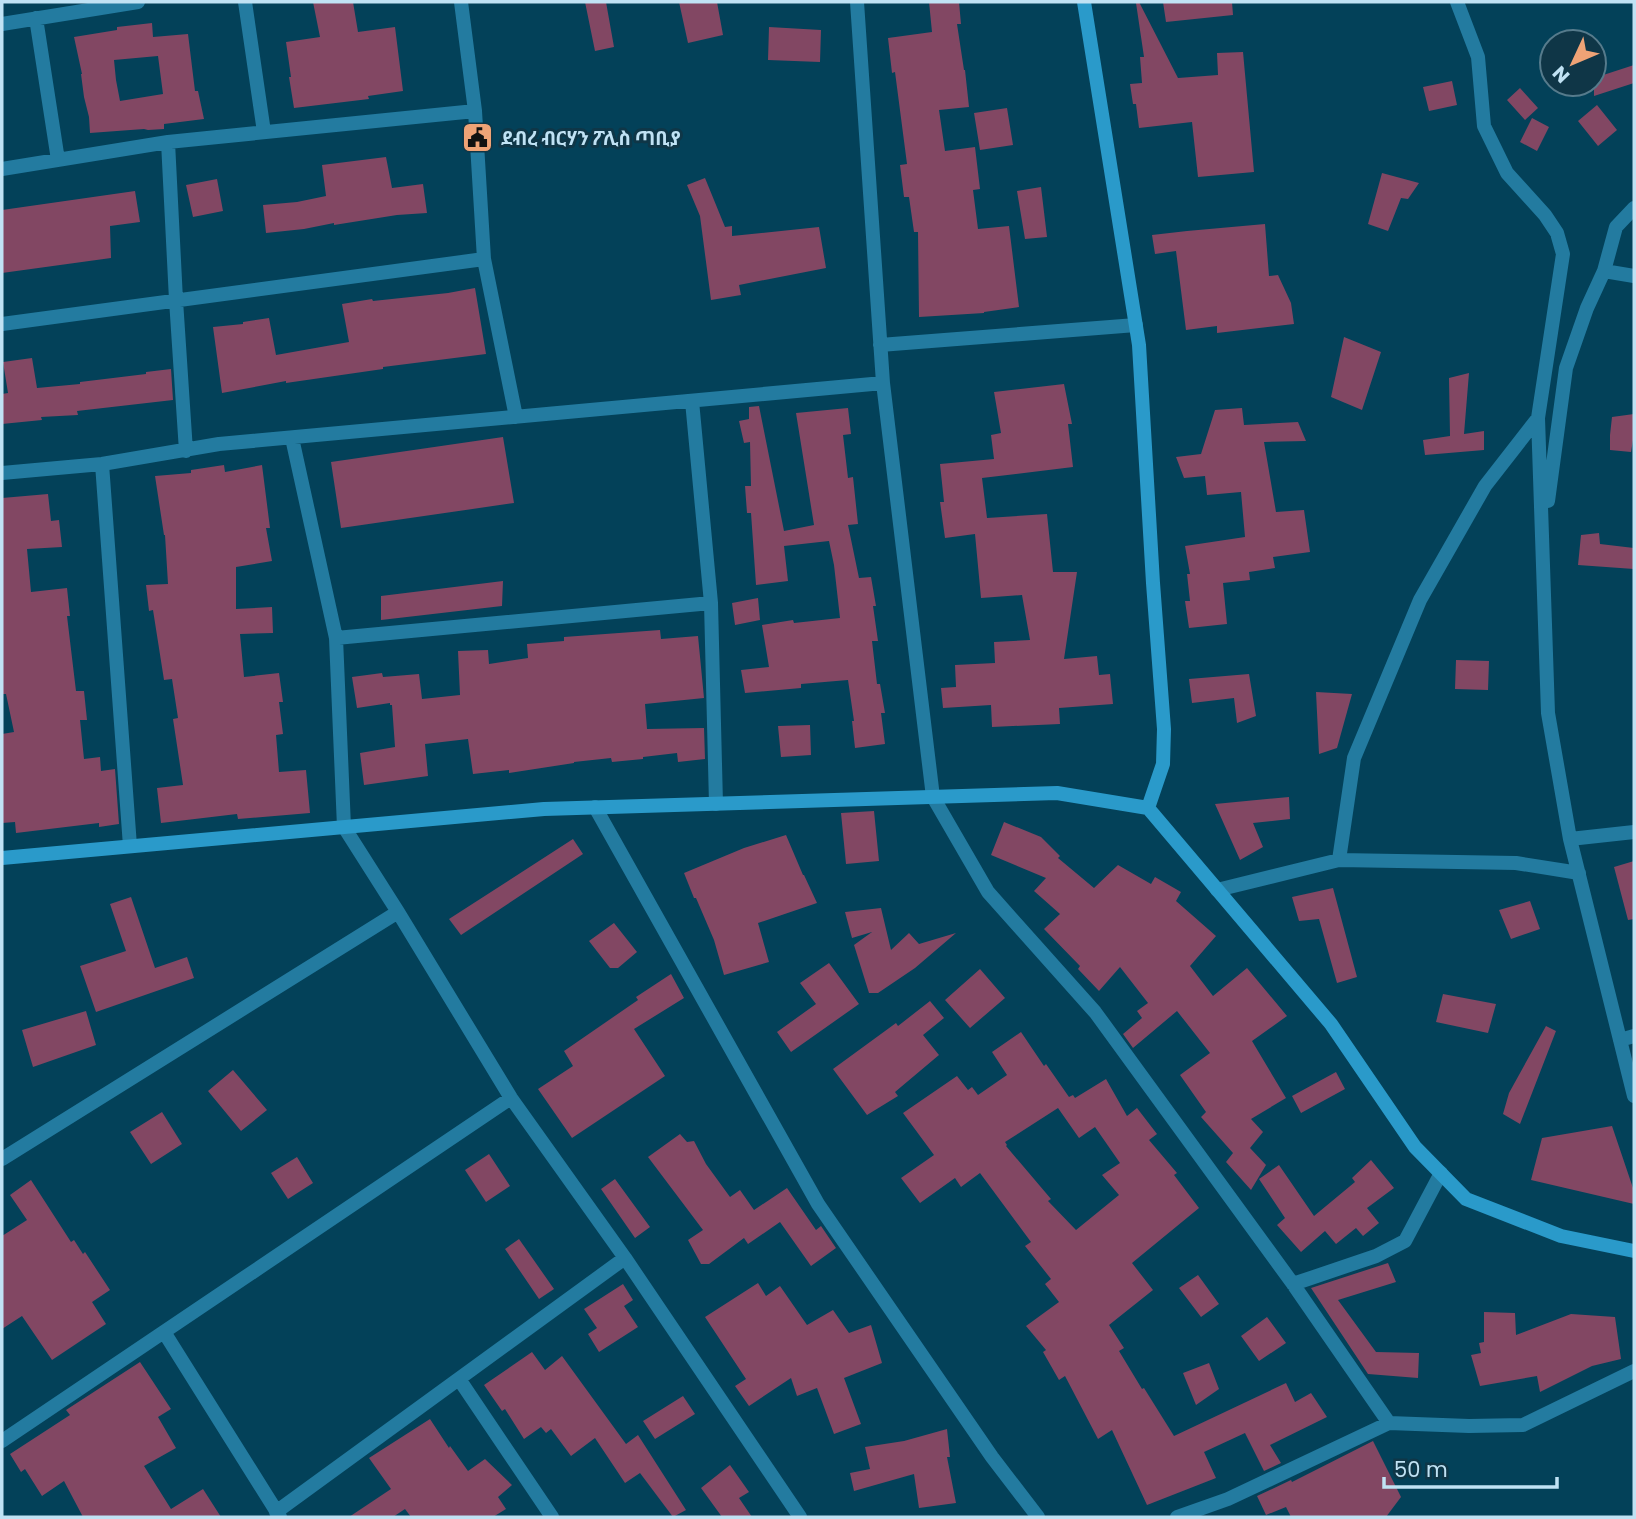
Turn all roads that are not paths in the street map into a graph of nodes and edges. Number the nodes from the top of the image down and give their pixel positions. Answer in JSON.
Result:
{"nodes":[{"id":1,"x":138,"y":2,"type":"edge"},
{"id":2,"x":245,"y":2,"type":"edge"},
{"id":3,"x":461,"y":2,"type":"edge"},
{"id":4,"x":857,"y":2,"type":"edge"},
{"id":5,"x":1084,"y":2,"type":"edge"},
{"id":6,"x":1457,"y":2,"type":"edge"},
{"id":7,"x":36,"y":18,"type":"junction"},
{"id":8,"x":2,"y":24,"type":"edge"},
{"id":9,"x":475,"y":110,"type":"junction"},
{"id":10,"x":264,"y":132,"type":"junction"},
{"id":11,"x":168,"y":142,"type":"junction"},
{"id":12,"x":58,"y":160,"type":"junction"},
{"id":13,"x":2,"y":169,"type":"edge"},
{"id":14,"x":1634,"y":208,"type":"edge"},
{"id":15,"x":484,"y":259,"type":"junction"},
{"id":16,"x":1604,"y":271,"type":"junction"},
{"id":17,"x":1634,"y":276,"type":"edge"},
{"id":18,"x":176,"y":300,"type":"junction"},
{"id":19,"x":2,"y":324,"type":"edge"},
{"id":20,"x":1136,"y":325,"type":"junction"},
{"id":21,"x":880,"y":345,"type":"junction"},
{"id":22,"x":883,"y":383,"type":"junction"},
{"id":23,"x":692,"y":401,"type":"junction"},
{"id":24,"x":516,"y":417,"type":"junction"},
{"id":25,"x":1538,"y":418,"type":"junction"},
{"id":26,"x":292,"y":438,"type":"junction"},
{"id":27,"x":186,"y":451,"type":"junction"},
{"id":28,"x":102,"y":464,"type":"junction"},
{"id":29,"x":2,"y":473,"type":"edge"},
{"id":30,"x":1542,"y":540,"type":"junction"},
{"id":31,"x":711,"y":603,"type":"junction"},
{"id":32,"x":336,"y":638,"type":"junction"},
{"id":33,"x":933,"y":797,"type":"junction"},
{"id":34,"x":716,"y":804,"type":"junction"},
{"id":35,"x":595,"y":807,"type":"junction"},
{"id":36,"x":1148,"y":808,"type":"junction"},
{"id":37,"x":344,"y":827,"type":"junction"},
{"id":38,"x":1634,"y":832,"type":"edge"},
{"id":39,"x":1570,"y":839,"type":"junction"},
{"id":40,"x":130,"y":846,"type":"junction"},
{"id":41,"x":2,"y":858,"type":"edge"},
{"id":42,"x":1339,"y":860,"type":"junction"},
{"id":43,"x":1578,"y":873,"type":"junction"},
{"id":44,"x":1217,"y":890,"type":"junction"},
{"id":45,"x":398,"y":912,"type":"junction"},
{"id":46,"x":1627,"y":1038,"type":"edge"},
{"id":47,"x":1634,"y":1096,"type":"edge"},
{"id":48,"x":511,"y":1098,"type":"junction"},
{"id":49,"x":2,"y":1159,"type":"edge"},
{"id":50,"x":1441,"y":1173,"type":"junction"},
{"id":51,"x":1634,"y":1251,"type":"edge"},
{"id":52,"x":625,"y":1258,"type":"junction"},
{"id":53,"x":1293,"y":1284,"type":"junction"},
{"id":54,"x":164,"y":1332,"type":"junction"},
{"id":55,"x":1634,"y":1371,"type":"edge"},
{"id":56,"x":459,"y":1379,"type":"junction"},
{"id":57,"x":1389,"y":1423,"type":"junction"},
{"id":58,"x":2,"y":1441,"type":"edge"},
{"id":59,"x":278,"y":1515,"type":"edge"},
{"id":60,"x":552,"y":1517,"type":"edge"},
{"id":61,"x":800,"y":1517,"type":"edge"},
{"id":62,"x":1038,"y":1517,"type":"edge"},
{"id":63,"x":1177,"y":1517,"type":"edge"}],
"edges":[{"from":1,"to":7,"type":"street"},
{"from":2,"to":10,"type":"street"},
{"from":3,"to":9,"type":"street"},
{"from":4,"to":21,"type":"street"},
{"from":5,"to":20,"type":"street"},
{"from":6,"to":25,"type":"street"},
{"from":7,"to":8,"type":"street"},
{"from":7,"to":12,"type":"street"},
{"from":9,"to":10,"type":"street"},
{"from":9,"to":15,"type":"street"},
{"from":10,"to":11,"type":"street"},
{"from":11,"to":12,"type":"street"},
{"from":11,"to":18,"type":"street"},
{"from":12,"to":13,"type":"street"},
{"from":14,"to":16,"type":"street"},
{"from":15,"to":18,"type":"street"},
{"from":15,"to":24,"type":"street"},
{"from":16,"to":17,"type":"street"},
{"from":16,"to":30,"type":"street"},
{"from":18,"to":19,"type":"street"},
{"from":18,"to":27,"type":"street"},
{"from":20,"to":21,"type":"street"},
{"from":20,"to":36,"type":"street"},
{"from":21,"to":22,"type":"street"},
{"from":22,"to":23,"type":"street"},
{"from":22,"to":33,"type":"street"},
{"from":23,"to":24,"type":"street"},
{"from":23,"to":31,"type":"street"},
{"from":24,"to":26,"type":"street"},
{"from":25,"to":30,"type":"street"},
{"from":25,"to":42,"type":"street"},
{"from":26,"to":27,"type":"street"},
{"from":26,"to":32,"type":"street"},
{"from":27,"to":28,"type":"street"},
{"from":28,"to":29,"type":"street"},
{"from":28,"to":40,"type":"street"},
{"from":30,"to":39,"type":"street"},
{"from":31,"to":32,"type":"street"},
{"from":31,"to":34,"type":"street"},
{"from":32,"to":37,"type":"street"},
{"from":33,"to":34,"type":"street"},
{"from":33,"to":36,"type":"street"},
{"from":33,"to":53,"type":"street"},
{"from":34,"to":35,"type":"street"},
{"from":35,"to":37,"type":"street"},
{"from":35,"to":62,"type":"street"},
{"from":36,"to":44,"type":"street"},
{"from":37,"to":40,"type":"street"},
{"from":37,"to":45,"type":"street"},
{"from":38,"to":39,"type":"street"},
{"from":39,"to":43,"type":"street"},
{"from":40,"to":41,"type":"street"},
{"from":42,"to":43,"type":"street"},
{"from":42,"to":44,"type":"street"},
{"from":43,"to":46,"type":"street"},
{"from":44,"to":50,"type":"street"},
{"from":45,"to":48,"type":"street"},
{"from":45,"to":49,"type":"street"},
{"from":46,"to":47,"type":"street"},
{"from":48,"to":52,"type":"street"},
{"from":48,"to":54,"type":"street"},
{"from":50,"to":51,"type":"street"},
{"from":50,"to":53,"type":"street"},
{"from":52,"to":56,"type":"street"},
{"from":52,"to":61,"type":"street"},
{"from":53,"to":57,"type":"street"},
{"from":54,"to":58,"type":"street"},
{"from":54,"to":59,"type":"street"},
{"from":55,"to":57,"type":"street"},
{"from":56,"to":59,"type":"street"},
{"from":56,"to":60,"type":"street"},
{"from":57,"to":63,"type":"street"}]}
